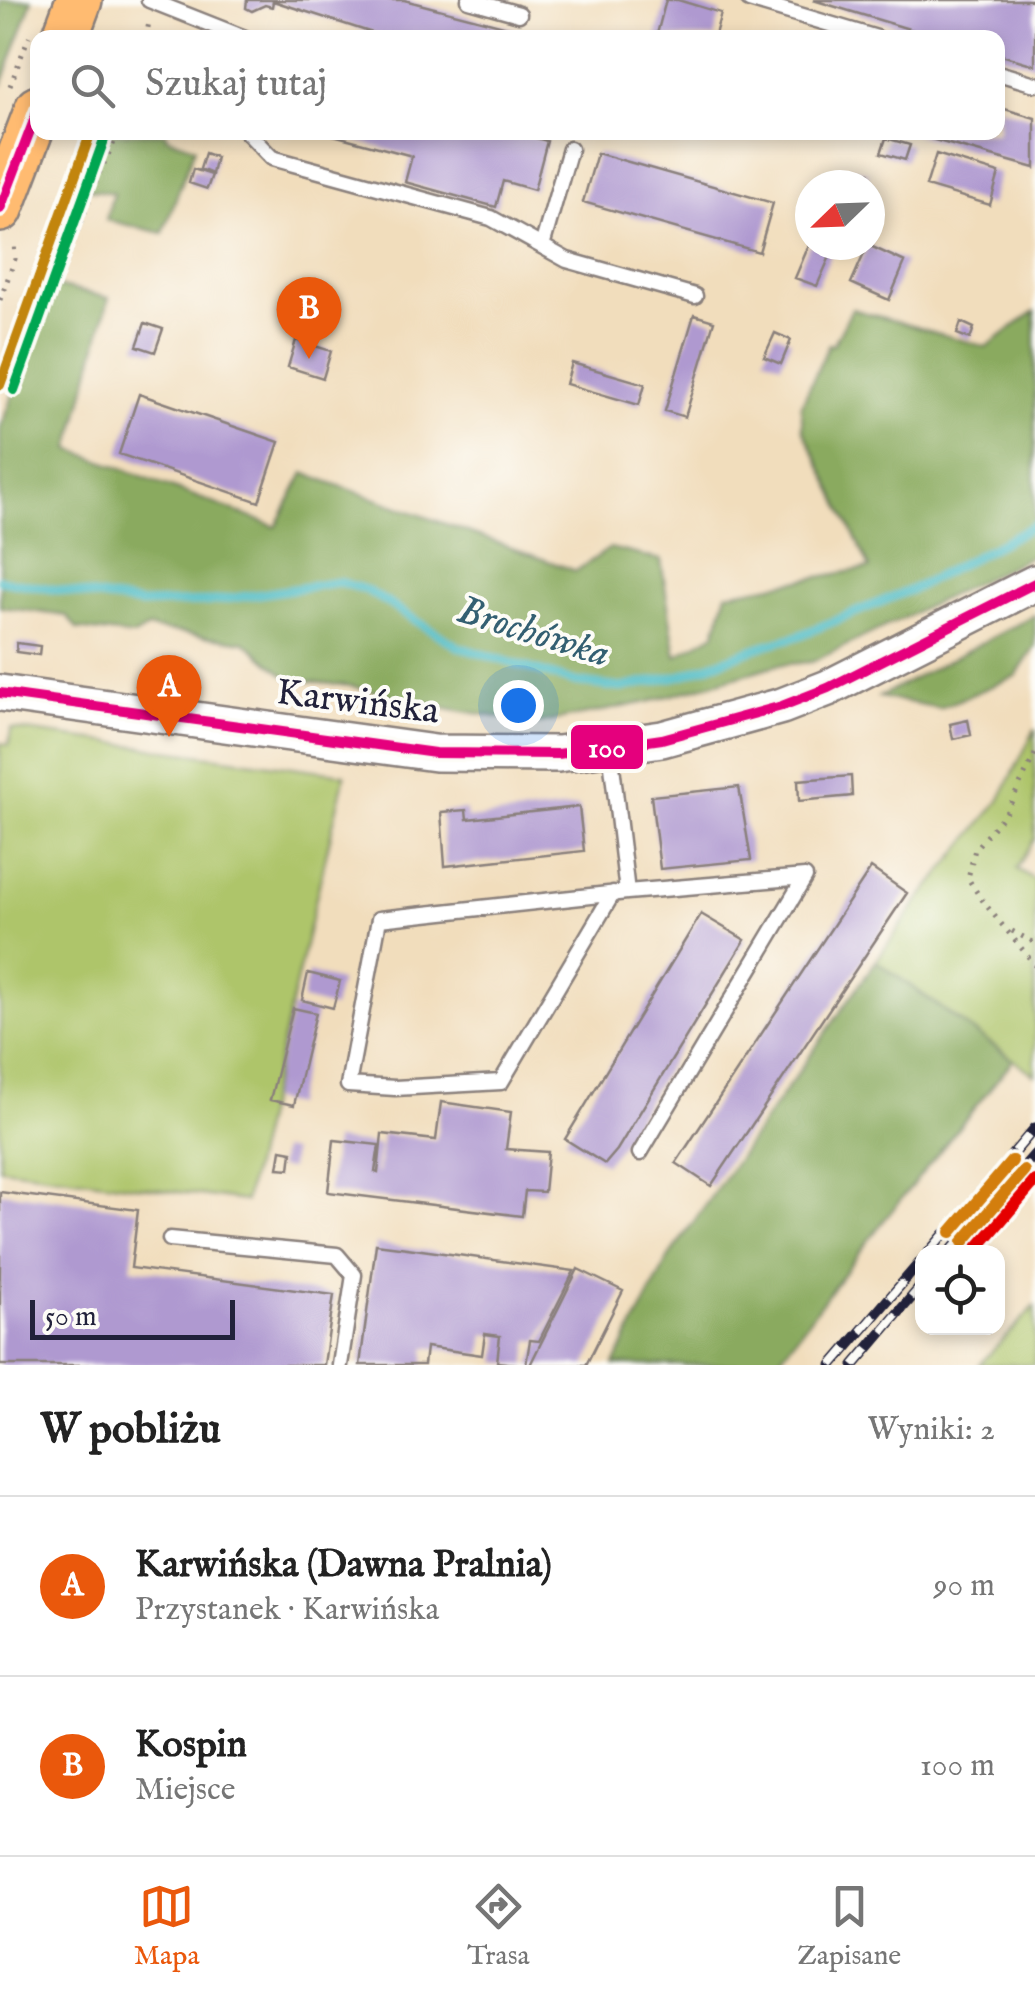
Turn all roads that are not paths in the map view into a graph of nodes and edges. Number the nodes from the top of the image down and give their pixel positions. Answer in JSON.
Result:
{"nodes":[{"id":1,"x":79,"y":0,"type":"edge"},
{"id":2,"x":149,"y":0,"type":"edge"},
{"id":3,"x":469,"y":0,"type":"edge"},
{"id":4,"x":749,"y":0,"type":"edge"},
{"id":5,"x":519,"y":14,"type":"dead end"},
{"id":6,"x":198,"y":20,"type":"junction"},
{"id":7,"x":52,"y":30,"type":"edge"},
{"id":8,"x":201,"y":30,"type":"edge"},
{"id":9,"x":224,"y":30,"type":"edge"},
{"id":10,"x":851,"y":30,"type":"edge"},
{"id":11,"x":1005,"y":74,"type":"edge"},
{"id":12,"x":1035,"y":84,"type":"edge"},
{"id":13,"x":22,"y":102,"type":"edge"},
{"id":14,"x":255,"y":140,"type":"edge"},
{"id":15,"x":570,"y":150,"type":"dead end"},
{"id":16,"x":8,"y":222,"type":"edge"},
{"id":17,"x":542,"y":246,"type":"junction"},
{"id":18,"x":694,"y":296,"type":"dead end"},
{"id":19,"x":1035,"y":583,"type":"edge"},
{"id":20,"x":0,"y":693,"type":"edge"},
{"id":21,"x":610,"y":748,"type":"junction"},
{"id":22,"x":620,"y":893,"type":"junction"},
{"id":23,"x":640,"y":1154,"type":"dead end"},
{"id":24,"x":170,"y":1240,"type":"dead end"},
{"id":25,"x":340,"y":1365,"type":"edge"}],
"edges":[{"from":1,"to":7,"type":"main road"},
{"from":2,"to":6,"type":"lane"},
{"from":3,"to":5,"type":"lane"},
{"from":4,"to":10,"type":"lane"},
{"from":6,"to":8,"type":"lane"},
{"from":6,"to":9,"type":"lane"},
{"from":11,"to":12,"type":"lane"},
{"from":13,"to":16,"type":"main road"},
{"from":14,"to":17,"type":"lane"},
{"from":15,"to":17,"type":"lane"},
{"from":17,"to":18,"type":"lane"},
{"from":19,"to":21,"type":"street","name":"Karwińska"},
{"from":20,"to":21,"type":"street","name":"Karwińska"},
{"from":21,"to":22,"type":"lane"},
{"from":22,"to":22,"type":"lane"},
{"from":22,"to":23,"type":"lane"},
{"from":24,"to":25,"type":"lane"}]}
